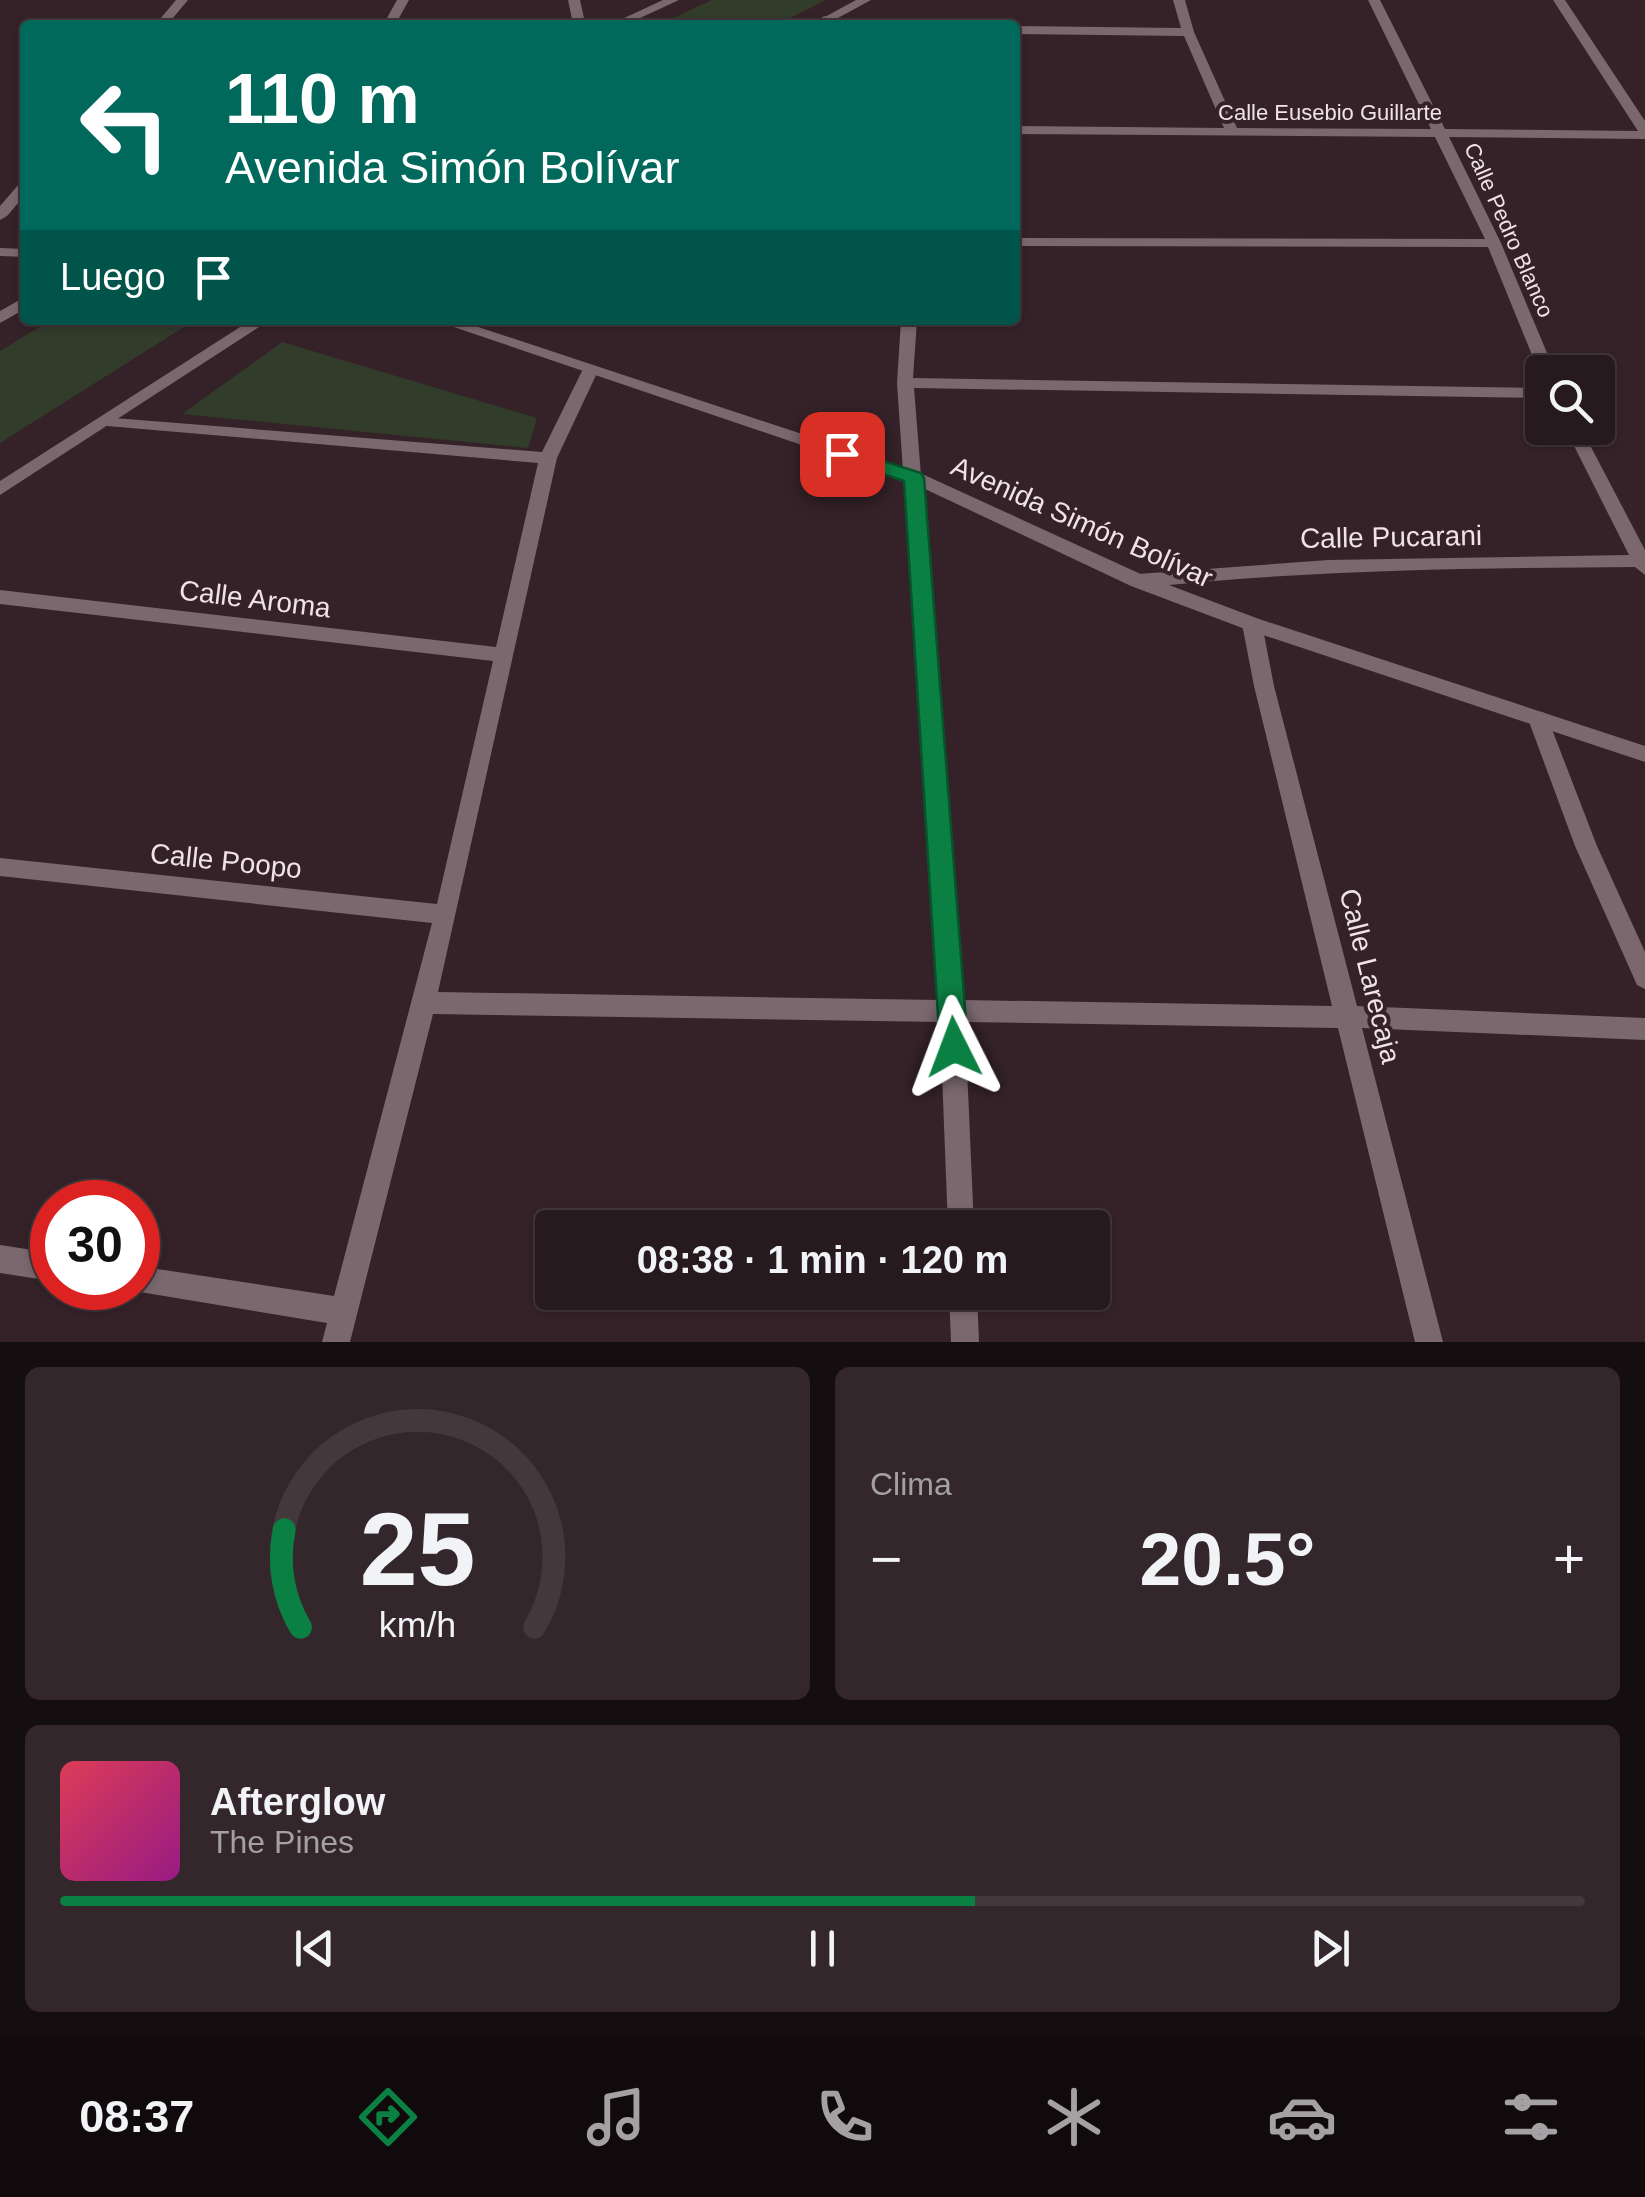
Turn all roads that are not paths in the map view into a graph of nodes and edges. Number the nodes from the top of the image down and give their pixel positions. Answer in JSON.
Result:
{"nodes":[{"id":1,"x":182,"y":0,"type":"edge"},
{"id":2,"x":673,"y":0,"type":"edge"},
{"id":3,"x":865,"y":0,"type":"edge"},
{"id":4,"x":1179,"y":0,"type":"edge"},
{"id":5,"x":1374,"y":0,"type":"edge"},
{"id":6,"x":1559,"y":0,"type":"edge"},
{"id":7,"x":165,"y":20,"type":"edge"},
{"id":8,"x":626,"y":20,"type":"edge"},
{"id":9,"x":827,"y":20,"type":"edge"},
{"id":10,"x":1020,"y":30,"type":"edge"},
{"id":11,"x":1188,"y":32,"type":"junction"},
{"id":12,"x":1020,"y":130,"type":"edge"},
{"id":13,"x":1232,"y":132,"type":"junction"},
{"id":14,"x":1440,"y":132,"type":"junction"},
{"id":15,"x":1645,"y":133,"type":"edge"},
{"id":16,"x":20,"y":192,"type":"edge"},
{"id":17,"x":1,"y":214,"type":"edge"},
{"id":18,"x":1020,"y":242,"type":"edge"},
{"id":19,"x":1494,"y":243,"type":"junction"},
{"id":20,"x":254,"y":325,"type":"edge"},
{"id":21,"x":456,"y":325,"type":"edge"},
{"id":22,"x":910,"y":325,"type":"edge"},
{"id":23,"x":1540,"y":355,"type":"edge"},
{"id":24,"x":590,"y":371,"type":"junction"},
{"id":25,"x":906,"y":383,"type":"junction"},
{"id":26,"x":1525,"y":393,"type":"edge"},
{"id":27,"x":107,"y":420,"type":"junction"},
{"id":28,"x":1582,"y":445,"type":"edge"},
{"id":29,"x":548,"y":458,"type":"junction"},
{"id":30,"x":914,"y":478,"type":"junction"},
{"id":31,"x":0,"y":489,"type":"edge"},
{"id":32,"x":1644,"y":564,"type":"edge"},
{"id":33,"x":1138,"y":581,"type":"junction"},
{"id":34,"x":0,"y":597,"type":"edge"},
{"id":35,"x":1252,"y":624,"type":"junction"},
{"id":36,"x":503,"y":655,"type":"junction"},
{"id":37,"x":1538,"y":719,"type":"junction"},
{"id":38,"x":1645,"y":754,"type":"edge"},
{"id":39,"x":0,"y":867,"type":"edge"},
{"id":40,"x":446,"y":914,"type":"junction"},
{"id":41,"x":1645,"y":978,"type":"edge"},
{"id":42,"x":424,"y":1002,"type":"junction"},
{"id":43,"x":952,"y":1011,"type":"junction"},
{"id":44,"x":1350,"y":1017,"type":"junction"},
{"id":45,"x":1645,"y":1029,"type":"edge"},
{"id":46,"x":960,"y":1210,"type":"edge"},
{"id":47,"x":0,"y":1259,"type":"edge"},
{"id":48,"x":30,"y":1264,"type":"edge"},
{"id":49,"x":160,"y":1283,"type":"edge"},
{"id":50,"x":964,"y":1310,"type":"edge"},
{"id":51,"x":344,"y":1312,"type":"junction"},
{"id":52,"x":336,"y":1342,"type":"edge"},
{"id":53,"x":965,"y":1342,"type":"edge"},
{"id":54,"x":1430,"y":1342,"type":"edge"}],
"edges":[{"from":1,"to":7,"type":"street"},
{"from":2,"to":8,"type":"street"},
{"from":3,"to":9,"type":"street"},
{"from":4,"to":11,"type":"street"},
{"from":5,"to":14,"type":"street","name":"Calle Pedro Blanco"},
{"from":6,"to":15,"type":"street"},
{"from":10,"to":11,"type":"street"},
{"from":11,"to":13,"type":"street"},
{"from":12,"to":13,"type":"street","name":"Calle Eusebio Guillarte"},
{"from":13,"to":14,"type":"street","name":"Calle Eusebio Guillarte"},
{"from":14,"to":15,"type":"street","name":"Calle Eusebio Guillarte"},
{"from":14,"to":19,"type":"street","name":"Calle Pedro Blanco"},
{"from":16,"to":17,"type":"street"},
{"from":18,"to":19,"type":"street"},
{"from":19,"to":23,"type":"street","name":"Calle Pedro Blanco"},
{"from":20,"to":27,"type":"street"},
{"from":21,"to":24,"type":"street","name":"Avenida Simón Bolívar"},
{"from":22,"to":25,"type":"street"},
{"from":24,"to":29,"type":"street"},
{"from":24,"to":30,"type":"street","name":"Avenida Simón Bolívar"},
{"from":25,"to":26,"type":"street"},
{"from":25,"to":30,"type":"street"},
{"from":27,"to":29,"type":"street"},
{"from":27,"to":31,"type":"street"},
{"from":28,"to":32,"type":"street"},
{"from":29,"to":36,"type":"street"},
{"from":30,"to":33,"type":"street","name":"Avenida Simón Bolívar"},
{"from":30,"to":43,"type":"street"},
{"from":32,"to":33,"type":"street","name":"Calle Pucarani"},
{"from":33,"to":35,"type":"street","name":"Avenida Simón Bolívar"},
{"from":34,"to":36,"type":"street","name":"Calle Aroma"},
{"from":35,"to":37,"type":"street","name":"Avenida Simón Bolívar"},
{"from":35,"to":44,"type":"street","name":"Calle Larecaja"},
{"from":36,"to":40,"type":"street"},
{"from":37,"to":38,"type":"street","name":"Avenida Simón Bolívar"},
{"from":37,"to":41,"type":"street"},
{"from":39,"to":40,"type":"street","name":"Calle Poopo"},
{"from":40,"to":42,"type":"street"},
{"from":42,"to":43,"type":"street"},
{"from":42,"to":51,"type":"street"},
{"from":43,"to":44,"type":"street"},
{"from":43,"to":46,"type":"street"},
{"from":44,"to":45,"type":"street"},
{"from":44,"to":54,"type":"street","name":"Calle Larecaja"},
{"from":47,"to":48,"type":"street"},
{"from":49,"to":51,"type":"street"},
{"from":50,"to":53,"type":"street"},
{"from":51,"to":52,"type":"street"}]}
